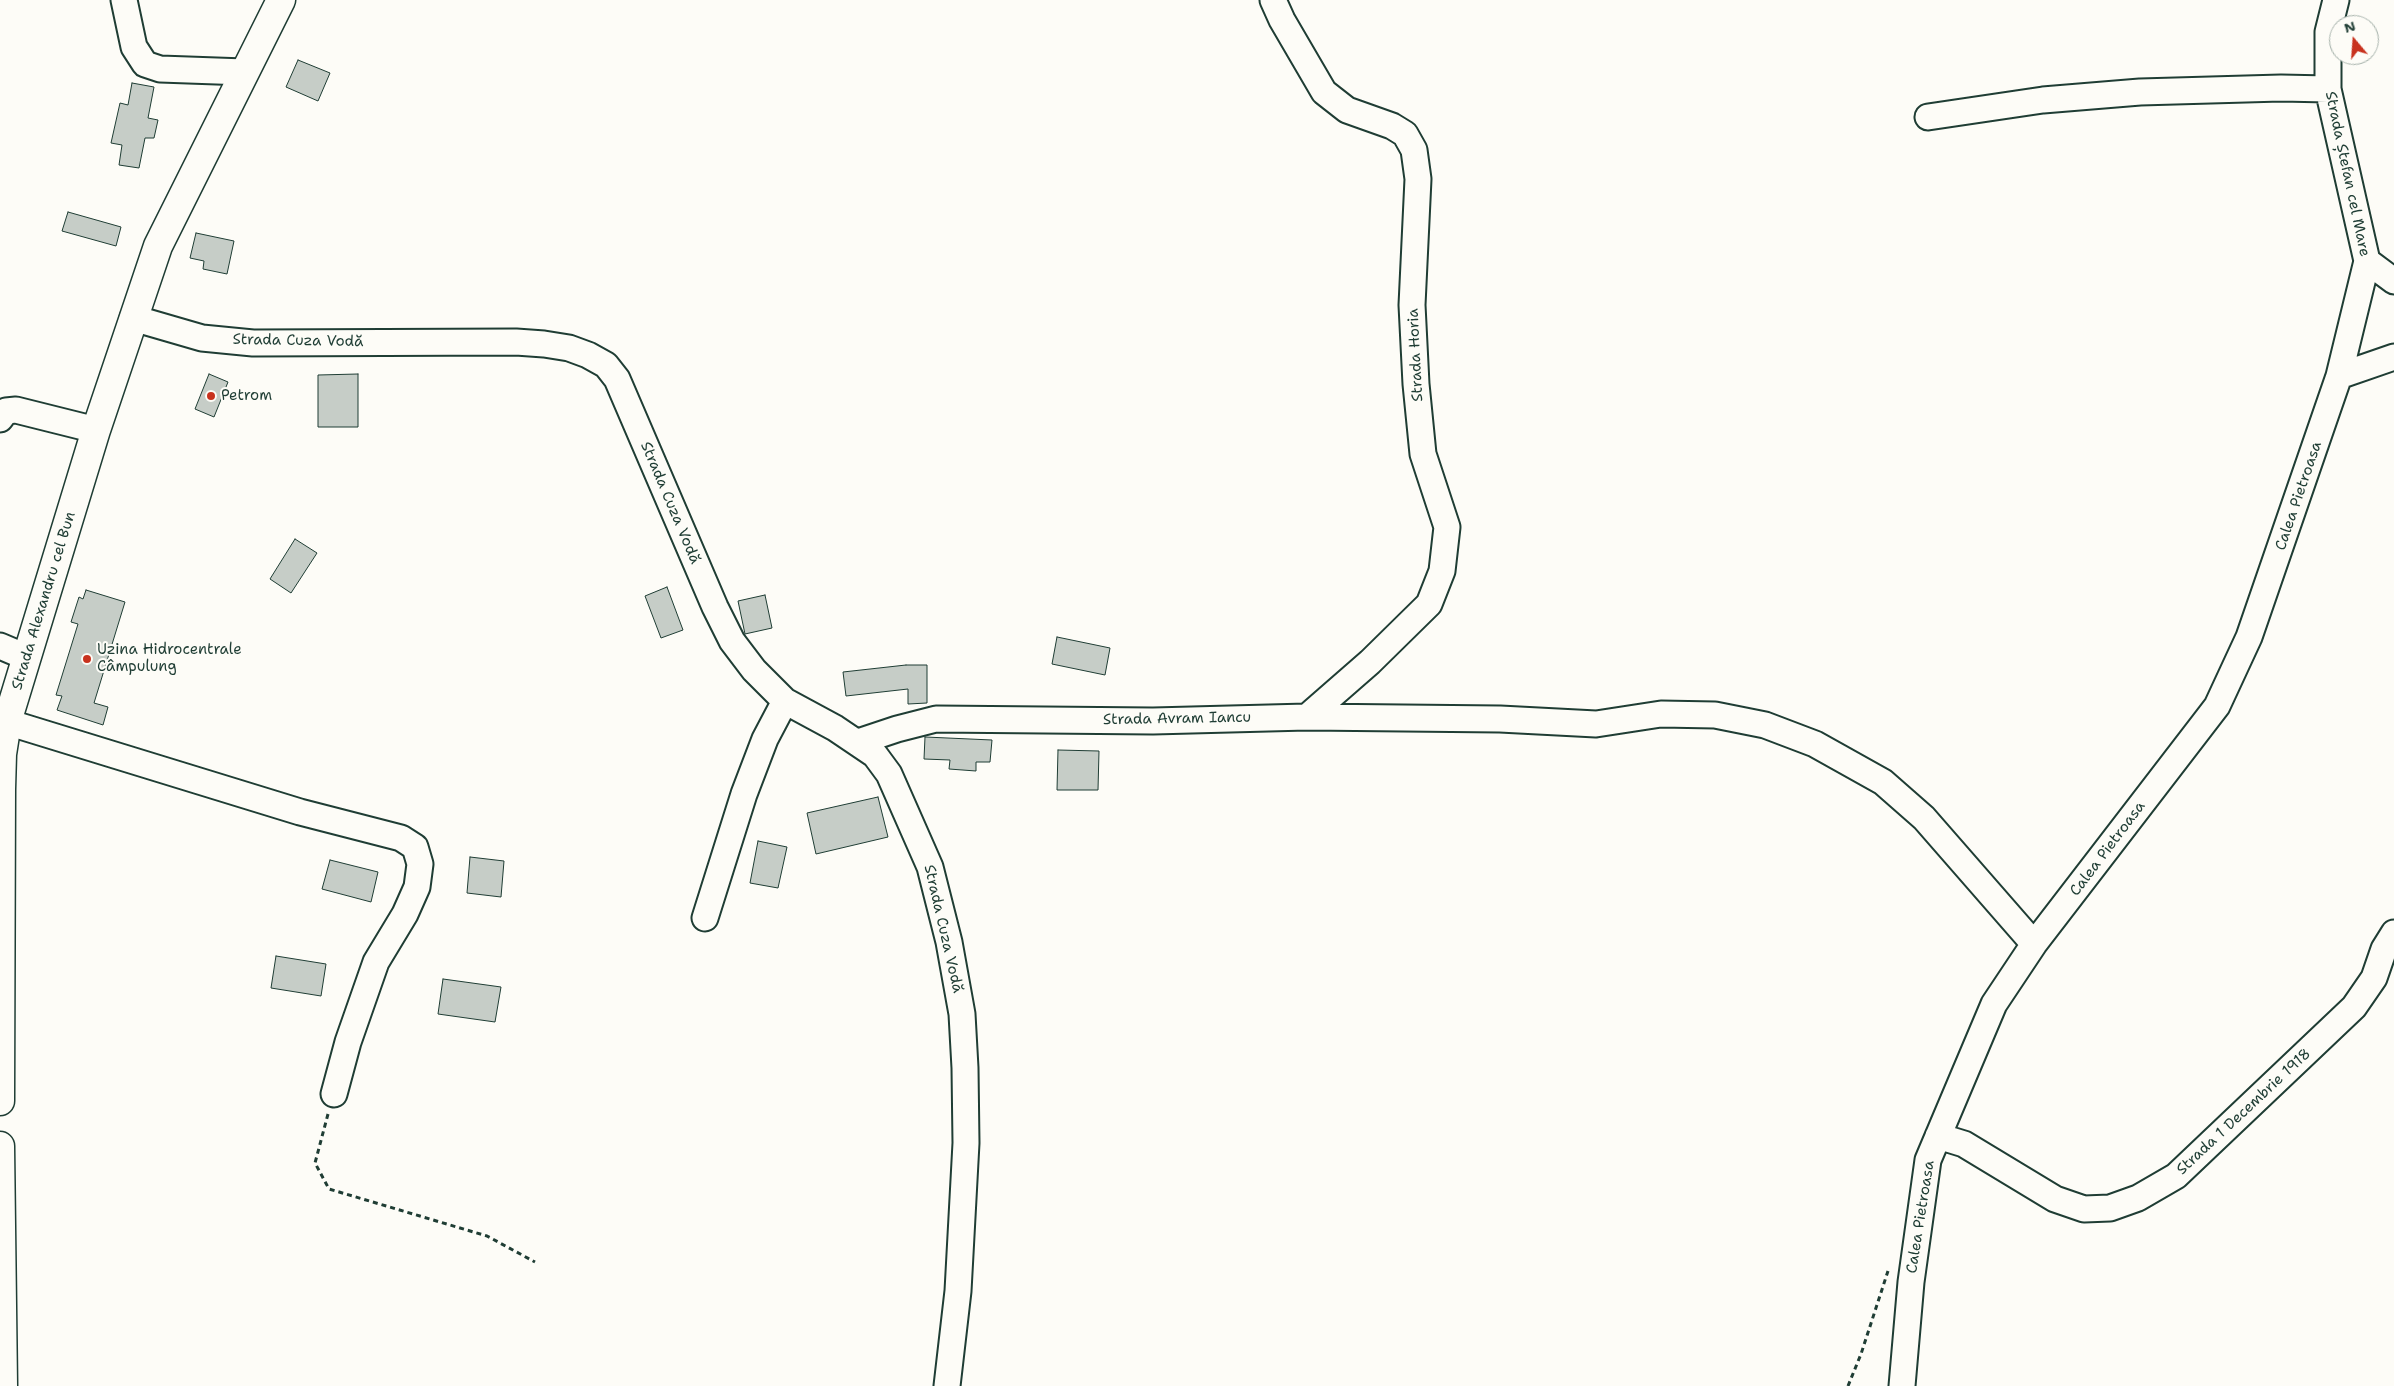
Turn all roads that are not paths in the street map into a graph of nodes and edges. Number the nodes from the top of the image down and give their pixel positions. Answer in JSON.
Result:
{"nodes":[{"id":1,"x":124,"y":0,"type":"edge"},
{"id":2,"x":281,"y":0,"type":"edge"},
{"id":3,"x":1273,"y":0,"type":"edge"},
{"id":4,"x":2336,"y":0,"type":"edge"},
{"id":5,"x":246,"y":72,"type":"junction"},
{"id":6,"x":2328,"y":89,"type":"junction"},
{"id":7,"x":1928,"y":117,"type":"dead end"},
{"id":8,"x":2367,"y":261,"type":"junction"},
{"id":9,"x":2394,"y":281,"type":"edge"},
{"id":10,"x":133,"y":318,"type":"junction"},
{"id":11,"x":2394,"y":357,"type":"edge"},
{"id":12,"x":2339,"y":376,"type":"junction"},
{"id":13,"x":0,"y":419,"type":"edge"},
{"id":14,"x":96,"y":430,"type":"junction"},
{"id":15,"x":0,"y":646,"type":"edge"},
{"id":16,"x":26,"y":657,"type":"junction"},
{"id":17,"x":785,"y":701,"type":"junction"},
{"id":18,"x":1307,"y":716,"type":"junction"},
{"id":19,"x":8,"y":722,"type":"junction"},
{"id":20,"x":858,"y":742,"type":"junction"},
{"id":21,"x":705,"y":918,"type":"dead end"},
{"id":22,"x":2394,"y":933,"type":"edge"},
{"id":23,"x":2034,"y":944,"type":"junction"},
{"id":24,"x":0,"y":1088,"type":"edge"},
{"id":25,"x":334,"y":1094,"type":"road end"},
{"id":26,"x":0,"y":1101,"type":"edge"},
{"id":27,"x":1938,"y":1136,"type":"junction"},
{"id":28,"x":0,"y":1146,"type":"edge"},
{"id":29,"x":2,"y":1378,"type":"edge"},
{"id":30,"x":947,"y":1386,"type":"edge"},
{"id":31,"x":1902,"y":1386,"type":"edge"}],
"edges":[{"from":1,"to":5,"type":"street"},
{"from":2,"to":5,"type":"highway"},
{"from":3,"to":18,"type":"street","name":"Strada Horia"},
{"from":4,"to":6,"type":"street","name":"Strada Ștefan cel Mare"},
{"from":5,"to":10,"type":"highway"},
{"from":6,"to":7,"type":"street"},
{"from":6,"to":8,"type":"street","name":"Strada Ștefan cel Mare"},
{"from":8,"to":9,"type":"street"},
{"from":8,"to":12,"type":"street","name":"Strada Ștefan cel Mare"},
{"from":10,"to":14,"type":"highway","name":"Strada Alexandru cel Bun"},
{"from":10,"to":17,"type":"street","name":"Strada Cuza Vodă"},
{"from":11,"to":12,"type":"street"},
{"from":12,"to":23,"type":"street","name":"Calea Pietroasa"},
{"from":13,"to":14,"type":"street"},
{"from":14,"to":16,"type":"highway","name":"Strada Alexandru cel Bun"},
{"from":15,"to":16,"type":"street"},
{"from":16,"to":19,"type":"highway","name":"Strada Alexandru cel Bun"},
{"from":17,"to":20,"type":"street","name":"Strada Cuza Vodă"},
{"from":17,"to":21,"type":"street"},
{"from":18,"to":20,"type":"street","name":"Strada Avram Iancu"},
{"from":18,"to":23,"type":"street","name":"Strada Avram Iancu"},
{"from":19,"to":24,"type":"highway","name":"Strada Alexandru cel Bun"},
{"from":19,"to":25,"type":"street"},
{"from":20,"to":30,"type":"street","name":"Strada Cuza Vodă"},
{"from":22,"to":27,"type":"street","name":"Strada 1 Decembrie 1918"},
{"from":23,"to":27,"type":"street","name":"Calea Pietroasa"},
{"from":24,"to":26,"type":"highway","name":"Strada Alexandru cel Bun"},
{"from":27,"to":31,"type":"street","name":"Calea Pietroasa"},
{"from":28,"to":29,"type":"highway"}]}
